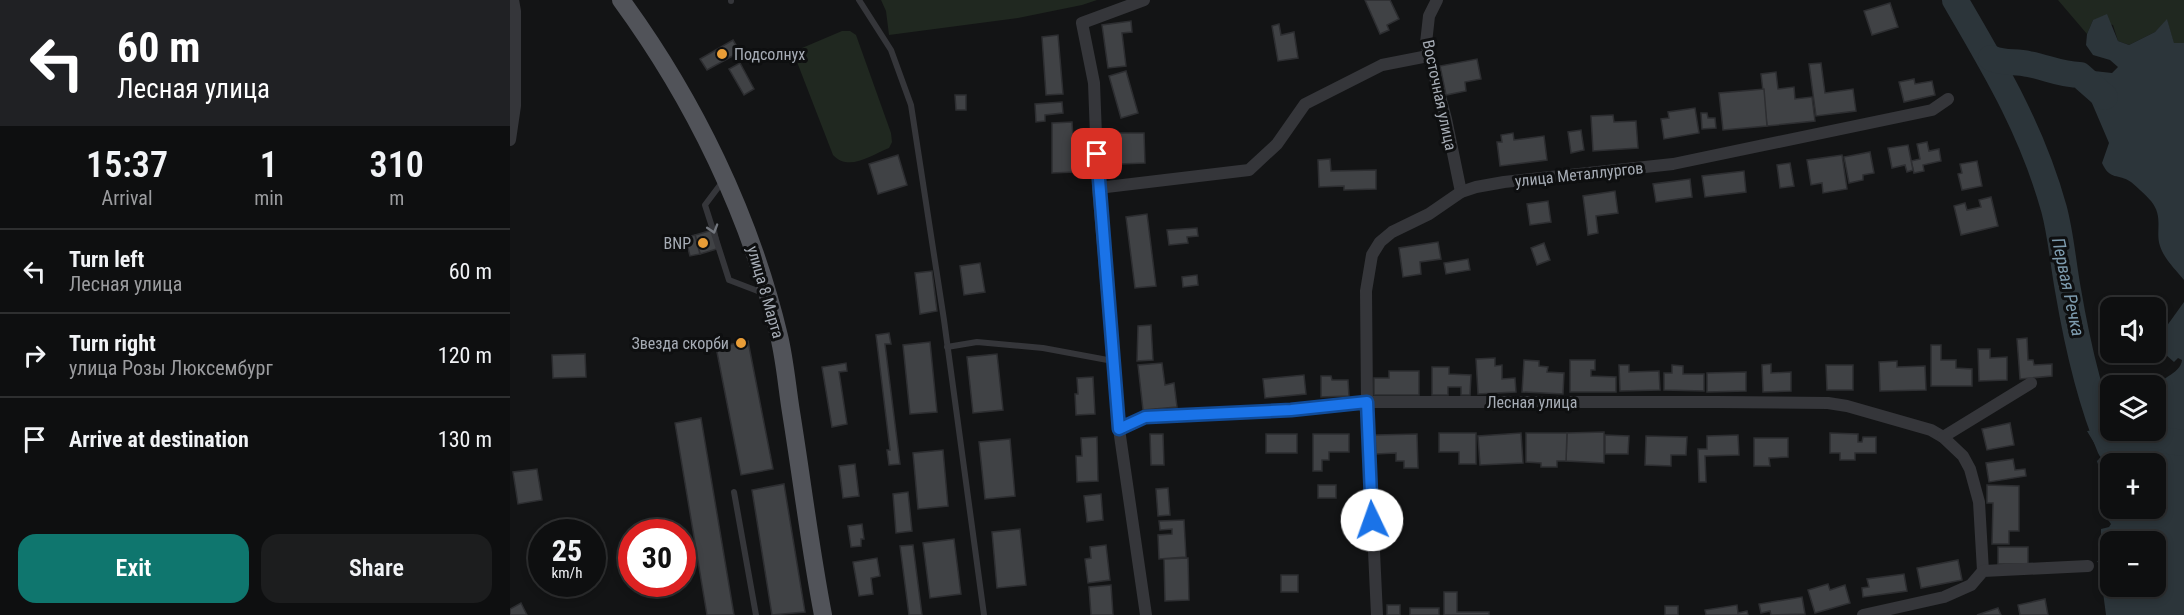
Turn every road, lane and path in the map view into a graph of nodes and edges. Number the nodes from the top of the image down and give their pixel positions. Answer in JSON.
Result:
{"nodes":[{"id":1,"x":513,"y":0,"type":"edge"},
{"id":2,"x":621,"y":0,"type":"edge"},
{"id":3,"x":859,"y":0,"type":"edge"},
{"id":4,"x":1144,"y":0,"type":"edge"},
{"id":5,"x":1435,"y":1,"type":"edge"},
{"id":6,"x":1428,"y":56,"type":"junction"},
{"id":7,"x":1948,"y":99,"type":"dead end"},
{"id":8,"x":510,"y":140,"type":"edge"},
{"id":9,"x":725,"y":178,"type":"junction"},
{"id":10,"x":1098,"y":188,"type":"junction"},
{"id":11,"x":1461,"y":192,"type":"junction"},
{"id":12,"x":767,"y":295,"type":"junction"},
{"id":13,"x":947,"y":347,"type":"junction"},
{"id":14,"x":1113,"y":361,"type":"junction"},
{"id":15,"x":2031,"y":383,"type":"dead end"},
{"id":16,"x":1367,"y":402,"type":"junction"},
{"id":17,"x":1119,"y":429,"type":"junction"},
{"id":18,"x":1943,"y":437,"type":"junction"},
{"id":19,"x":734,"y":492,"type":"dead end"},
{"id":20,"x":2088,"y":566,"type":"dead end"},
{"id":21,"x":1983,"y":572,"type":"junction"},
{"id":22,"x":756,"y":615,"type":"edge"},
{"id":23,"x":824,"y":615,"type":"edge"},
{"id":24,"x":984,"y":615,"type":"edge"},
{"id":25,"x":1146,"y":615,"type":"edge"},
{"id":26,"x":1377,"y":615,"type":"edge"},
{"id":27,"x":1863,"y":615,"type":"edge"}],
"edges":[{"from":1,"to":8,"type":"street"},
{"from":2,"to":9,"type":"main road","name":"улица 8 Марта"},
{"from":3,"to":13,"type":"lane"},
{"from":4,"to":10,"type":"street"},
{"from":5,"to":6,"type":"street","name":"Восточная улица"},
{"from":6,"to":10,"type":"street"},
{"from":6,"to":11,"type":"street","name":"Восточная улица"},
{"from":7,"to":11,"type":"street","name":"улица Металлургов"},
{"from":9,"to":12,"type":"main road","name":"улица 8 Марта"},
{"from":9,"to":12,"type":"lane","one_way":true},
{"from":10,"to":14,"type":"street"},
{"from":11,"to":16,"type":"street","name":"улица Металлургов"},
{"from":12,"to":23,"type":"main road","name":"улица 8 Марта"},
{"from":13,"to":14,"type":"lane"},
{"from":13,"to":24,"type":"lane"},
{"from":14,"to":17,"type":"street"},
{"from":15,"to":18,"type":"street"},
{"from":16,"to":17,"type":"street","name":"Лесная улица"},
{"from":16,"to":18,"type":"street","name":"Лесная улица"},
{"from":16,"to":26,"type":"street","name":"улица Металлургов"},
{"from":17,"to":25,"type":"street"},
{"from":18,"to":21,"type":"street","name":"Лесная улица"},
{"from":19,"to":22,"type":"lane"},
{"from":20,"to":21,"type":"street"},
{"from":21,"to":27,"type":"street"}]}
